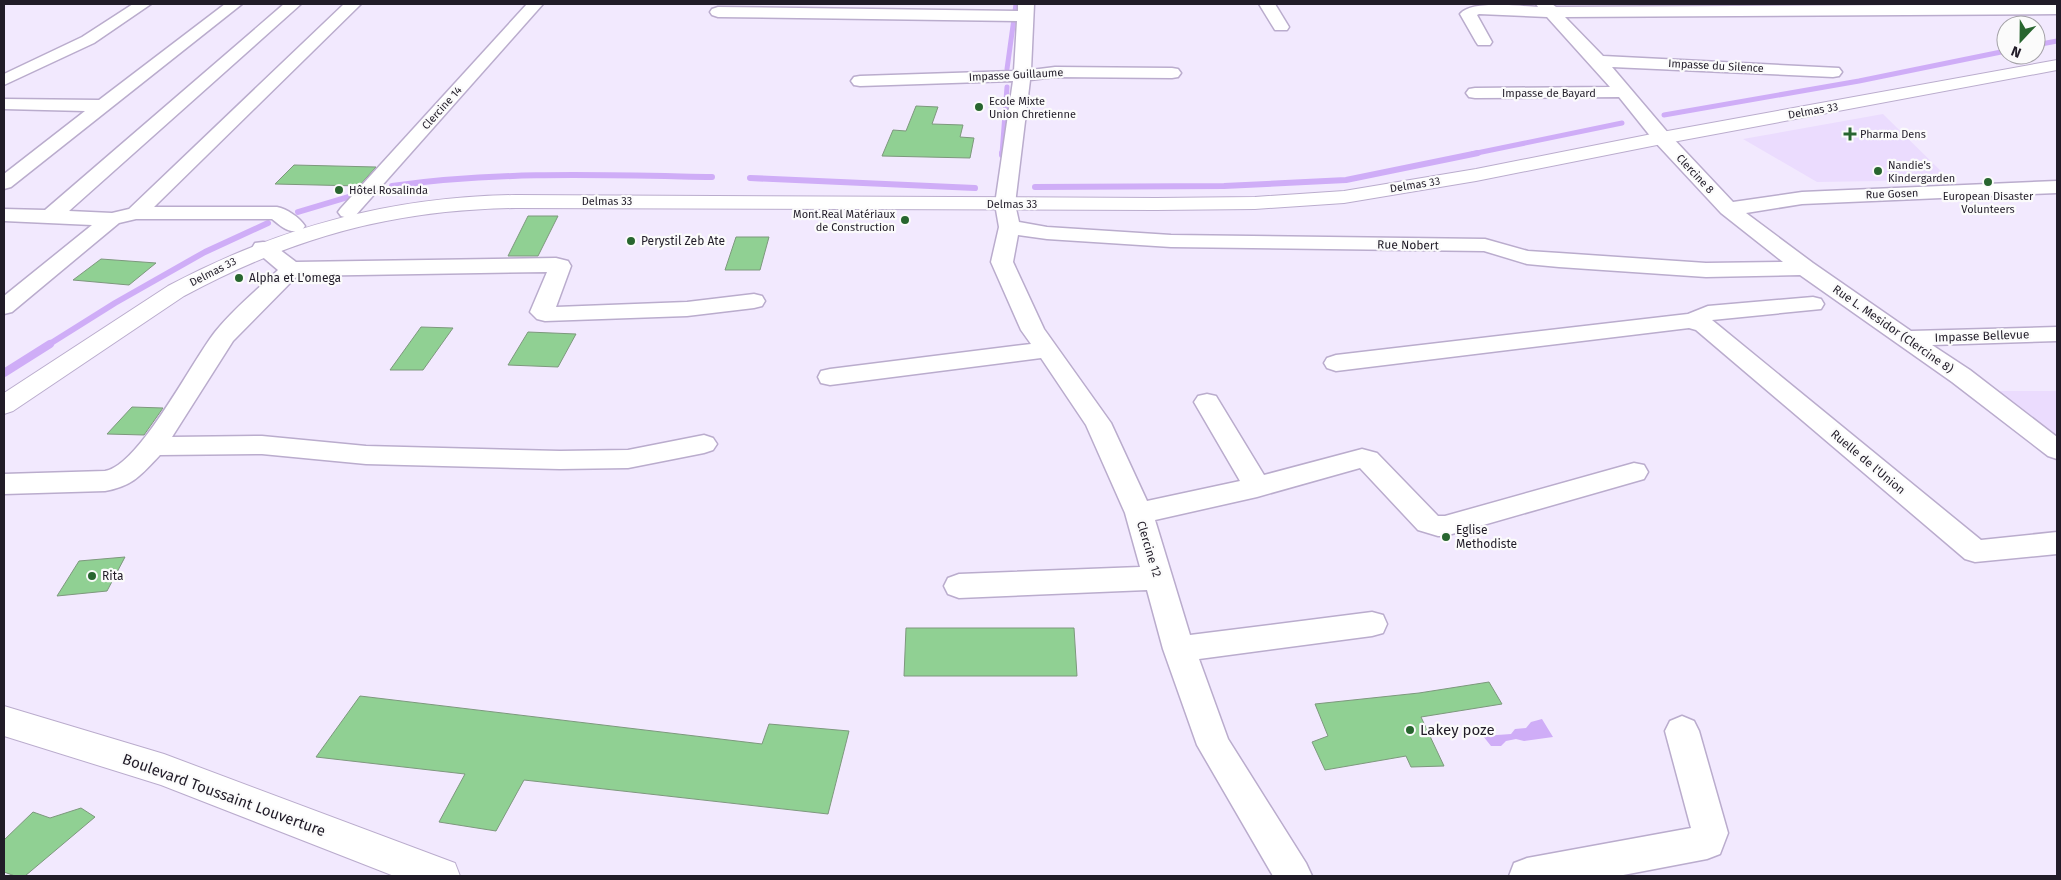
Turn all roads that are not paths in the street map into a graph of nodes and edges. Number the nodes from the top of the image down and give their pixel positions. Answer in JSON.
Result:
{"nodes":[{"id":1,"x":143,"y":4,"type":"edge"},
{"id":2,"x":234,"y":4,"type":"edge"},
{"id":3,"x":293,"y":4,"type":"edge"},
{"id":4,"x":353,"y":4,"type":"edge"},
{"id":5,"x":535,"y":4,"type":"edge"},
{"id":6,"x":1267,"y":4,"type":"edge"},
{"id":7,"x":1951,"y":6,"type":"edge"},
{"id":8,"x":1548,"y":8,"type":"edge"},
{"id":9,"x":2057,"y":9,"type":"edge"},
{"id":10,"x":1026,"y":10,"type":"edge"},
{"id":11,"x":718,"y":12,"type":"dead end"},
{"id":12,"x":1281,"y":27,"type":"dead end"},
{"id":13,"x":1484,"y":42,"type":"dead end"},
{"id":14,"x":2057,"y":55,"type":"edge"},
{"id":15,"x":1598,"y":61,"type":"junction"},
{"id":16,"x":2057,"y":65,"type":"edge"},
{"id":17,"x":1833,"y":72,"type":"dead end"},
{"id":18,"x":1172,"y":73,"type":"dead end"},
{"id":19,"x":1022,"y":76,"type":"junction"},
{"id":20,"x":4,"y":80,"type":"edge"},
{"id":21,"x":860,"y":81,"type":"dead end"},
{"id":22,"x":1624,"y":92,"type":"junction"},
{"id":23,"x":1475,"y":93,"type":"dead end"},
{"id":24,"x":4,"y":104,"type":"edge"},
{"id":25,"x":104,"y":106,"type":"junction"},
{"id":26,"x":1659,"y":134,"type":"junction"},
{"id":27,"x":4,"y":182,"type":"edge"},
{"id":28,"x":2057,"y":187,"type":"edge"},
{"id":29,"x":1007,"y":209,"type":"junction"},
{"id":30,"x":1728,"y":209,"type":"junction"},
{"id":31,"x":136,"y":212,"type":"junction"},
{"id":32,"x":348,"y":212,"type":"junction"},
{"id":33,"x":4,"y":214,"type":"edge"},
{"id":34,"x":50,"y":217,"type":"junction"},
{"id":35,"x":112,"y":219,"type":"junction"},
{"id":36,"x":295,"y":226,"type":"junction"},
{"id":37,"x":263,"y":248,"type":"junction"},
{"id":38,"x":1805,"y":268,"type":"junction"},
{"id":39,"x":291,"y":269,"type":"junction"},
{"id":40,"x":754,"y":301,"type":"dead end"},
{"id":41,"x":1812,"y":304,"type":"dead end"},
{"id":42,"x":4,"y":307,"type":"edge"},
{"id":43,"x":1696,"y":322,"type":"junction"},
{"id":44,"x":2057,"y":334,"type":"edge"},
{"id":45,"x":1908,"y":338,"type":"junction"},
{"id":46,"x":1047,"y":350,"type":"junction"},
{"id":47,"x":1336,"y":363,"type":"dead end"},
{"id":48,"x":830,"y":378,"type":"dead end"},
{"id":49,"x":4,"y":384,"type":"edge"},
{"id":50,"x":1207,"y":402,"type":"dead end"},
{"id":51,"x":4,"y":405,"type":"edge"},
{"id":52,"x":704,"y":444,"type":"dead end"},
{"id":53,"x":153,"y":446,"type":"junction"},
{"id":54,"x":2057,"y":450,"type":"edge"},
{"id":55,"x":1634,"y":472,"type":"dead end"},
{"id":56,"x":4,"y":484,"type":"edge"},
{"id":57,"x":1257,"y":487,"type":"junction"},
{"id":58,"x":1139,"y":513,"type":"junction"},
{"id":59,"x":2057,"y":543,"type":"edge"},
{"id":60,"x":1158,"y":578,"type":"junction"},
{"id":61,"x":959,"y":586,"type":"dead end"},
{"id":62,"x":1372,"y":624,"type":"dead end"},
{"id":63,"x":1179,"y":649,"type":"junction"},
{"id":64,"x":4,"y":720,"type":"edge"},
{"id":65,"x":1682,"y":731,"type":"dead end"},
{"id":66,"x":441,"y":876,"type":"edge"},
{"id":67,"x":1293,"y":876,"type":"edge"},
{"id":68,"x":1527,"y":876,"type":"edge"}],
"edges":[{"from":1,"to":20,"type":"street"},
{"from":2,"to":25,"type":"street"},
{"from":3,"to":34,"type":"street"},
{"from":4,"to":31,"type":"street"},
{"from":5,"to":32,"type":"street","name":"Clercine 14"},
{"from":6,"to":12,"type":"street"},
{"from":7,"to":8,"type":"street"},
{"from":7,"to":9,"type":"street"},
{"from":8,"to":13,"type":"street"},
{"from":8,"to":15,"type":"street","name":"Clercine 8"},
{"from":10,"to":11,"type":"street"},
{"from":10,"to":19,"type":"street","name":"Clercine 12"},
{"from":14,"to":26,"type":"main road","name":"Delmas 33"},
{"from":15,"to":17,"type":"street","name":"Impasse du Silence"},
{"from":15,"to":22,"type":"street","name":"Clercine 8"},
{"from":16,"to":26,"type":"main road","name":"Delmas 33"},
{"from":18,"to":19,"type":"street","name":"Impasse Guillaume"},
{"from":19,"to":21,"type":"street","name":"Impasse Guillaume"},
{"from":19,"to":29,"type":"street","name":"Clercine 12"},
{"from":22,"to":23,"type":"street","name":"Impasse de Bayard"},
{"from":22,"to":26,"type":"street","name":"Clercine 8"},
{"from":24,"to":25,"type":"street"},
{"from":25,"to":27,"type":"street"},
{"from":26,"to":29,"type":"main road","name":"Delmas 33"},
{"from":26,"to":30,"type":"street","name":"Clercine 8"},
{"from":28,"to":30,"type":"street","name":"Rue Gosen"},
{"from":29,"to":32,"type":"main road","name":"Delmas 33"},
{"from":29,"to":37,"type":"main road","name":"Delmas 33"},
{"from":29,"to":38,"type":"street","name":"Rue Nobert"},
{"from":29,"to":46,"type":"street","name":"Clercine 12"},
{"from":30,"to":38,"type":"street","name":"Rue L. Mesidor (Clercine 8)"},
{"from":31,"to":35,"type":"street"},
{"from":31,"to":36,"type":"street"},
{"from":32,"to":36,"type":"main road","name":"Delmas 33"},
{"from":33,"to":34,"type":"street"},
{"from":34,"to":35,"type":"street"},
{"from":35,"to":42,"type":"street"},
{"from":36,"to":49,"type":"main road","name":"Delmas 33"},
{"from":37,"to":39,"type":"street"},
{"from":37,"to":51,"type":"main road","name":"Delmas 33"},
{"from":38,"to":45,"type":"street","name":"Rue L. Mesidor (Clercine 8)"},
{"from":39,"to":40,"type":"street"},
{"from":39,"to":53,"type":"street"},
{"from":41,"to":43,"type":"street"},
{"from":43,"to":47,"type":"street"},
{"from":43,"to":59,"type":"street","name":"Ruelle de l'Union"},
{"from":44,"to":45,"type":"street","name":"Impasse Bellevue"},
{"from":45,"to":54,"type":"street","name":"Rue L. Mesidor (Clercine 8)"},
{"from":46,"to":48,"type":"street"},
{"from":46,"to":58,"type":"street","name":"Clercine 12"},
{"from":50,"to":57,"type":"street"},
{"from":52,"to":53,"type":"street"},
{"from":53,"to":56,"type":"street"},
{"from":55,"to":57,"type":"street"},
{"from":57,"to":58,"type":"street"},
{"from":58,"to":60,"type":"street","name":"Clercine 12"},
{"from":60,"to":61,"type":"street"},
{"from":60,"to":63,"type":"street","name":"Clercine 12"},
{"from":62,"to":63,"type":"street"},
{"from":63,"to":67,"type":"street","name":"Clercine 12"},
{"from":64,"to":66,"type":"main road","name":"Boulevard Toussaint Louverture"},
{"from":65,"to":68,"type":"street"}]}
